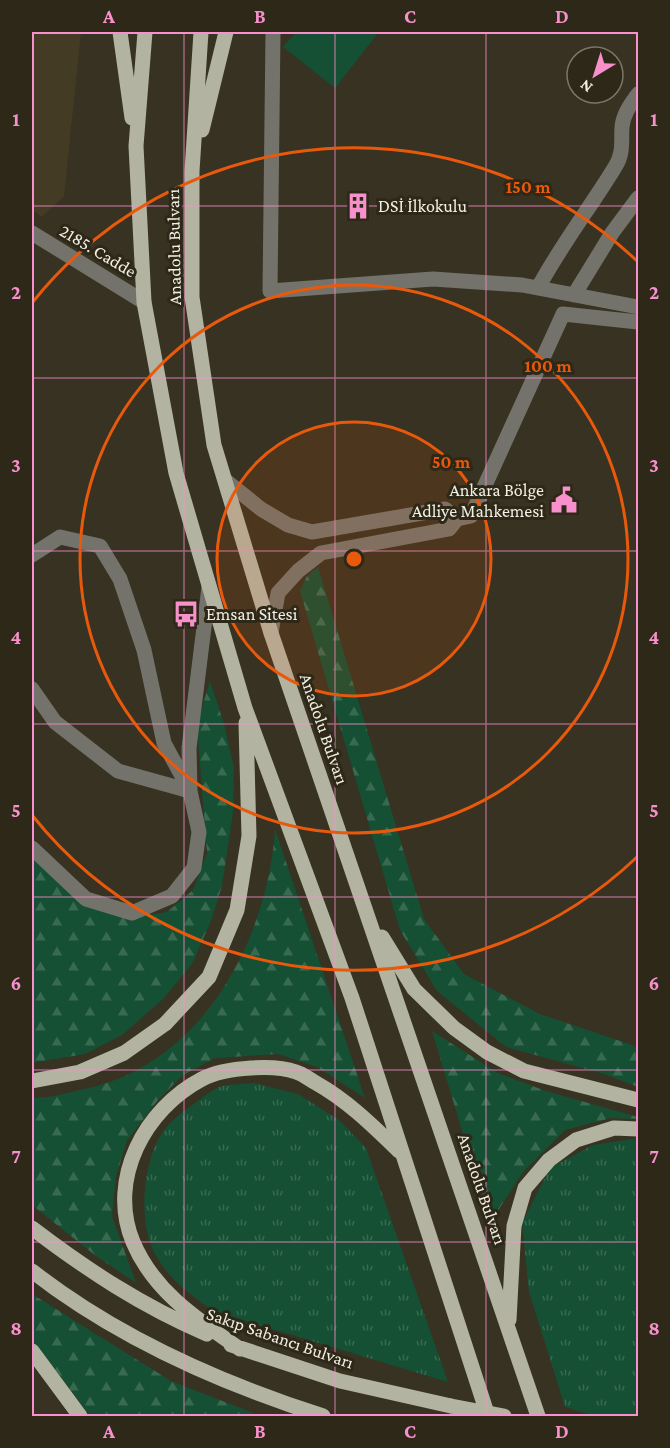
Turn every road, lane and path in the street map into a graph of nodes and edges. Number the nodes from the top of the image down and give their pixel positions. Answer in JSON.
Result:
{"nodes":[{"id":1,"x":120,"y":32,"type":"edge"},
{"id":2,"x":145,"y":32,"type":"edge"},
{"id":3,"x":201,"y":32,"type":"edge"},
{"id":4,"x":226,"y":32,"type":"edge"},
{"id":5,"x":273,"y":32,"type":"edge"},
{"id":6,"x":639,"y":94,"type":"edge"},
{"id":7,"x":136,"y":146,"type":"junction"},
{"id":8,"x":192,"y":171,"type":"junction"},
{"id":9,"x":639,"y":198,"type":"edge"},
{"id":10,"x":32,"y":233,"type":"edge"},
{"id":11,"x":538,"y":288,"type":"junction"},
{"id":12,"x":574,"y":295,"type":"junction"},
{"id":13,"x":144,"y":302,"type":"junction"},
{"id":14,"x":639,"y":307,"type":"edge"},
{"id":15,"x":639,"y":322,"type":"edge"},
{"id":16,"x":225,"y":480,"type":"junction"},
{"id":17,"x":457,"y":519,"type":"junction"},
{"id":18,"x":32,"y":555,"type":"edge"},
{"id":19,"x":209,"y":587,"type":"junction"},
{"id":20,"x":271,"y":633,"type":"junction"},
{"id":21,"x":32,"y":689,"type":"edge"},
{"id":22,"x":245,"y":708,"type":"junction"},
{"id":23,"x":190,"y":791,"type":"junction"},
{"id":24,"x":32,"y":848,"type":"edge"},
{"id":25,"x":368,"y":914,"type":"junction"},
{"id":26,"x":32,"y":1081,"type":"edge"},
{"id":27,"x":639,"y":1100,"type":"edge"},
{"id":28,"x":639,"y":1130,"type":"edge"},
{"id":29,"x":402,"y":1154,"type":"junction"},
{"id":30,"x":32,"y":1228,"type":"edge"},
{"id":31,"x":32,"y":1271,"type":"edge"},
{"id":32,"x":509,"y":1329,"type":"junction"},
{"id":33,"x":240,"y":1349,"type":"junction"},
{"id":34,"x":32,"y":1351,"type":"edge"},
{"id":35,"x":80,"y":1416,"type":"edge"},
{"id":36,"x":323,"y":1416,"type":"edge"},
{"id":37,"x":488,"y":1416,"type":"edge"},
{"id":38,"x":504,"y":1416,"type":"edge"},
{"id":39,"x":538,"y":1416,"type":"edge"}],
"edges":[{"from":1,"to":7,"type":"main road"},
{"from":2,"to":7,"type":"main road","name":"Anadolu Bulvarı"},
{"from":3,"to":8,"type":"main road","name":"Anadolu Bulvarı"},
{"from":4,"to":8,"type":"main road"},
{"from":5,"to":11,"type":"street"},
{"from":6,"to":11,"type":"street"},
{"from":7,"to":13,"type":"main road","name":"Anadolu Bulvarı"},
{"from":8,"to":16,"type":"main road","name":"Anadolu Bulvarı"},
{"from":9,"to":12,"type":"street"},
{"from":10,"to":13,"type":"street","name":"2185. Cadde"},
{"from":11,"to":12,"type":"street"},
{"from":12,"to":14,"type":"street"},
{"from":13,"to":19,"type":"main road","name":"Anadolu Bulvarı"},
{"from":15,"to":17,"type":"street"},
{"from":16,"to":17,"type":"street"},
{"from":16,"to":20,"type":"main road","name":"Anadolu Bulvarı"},
{"from":17,"to":20,"type":"street"},
{"from":18,"to":23,"type":"street"},
{"from":19,"to":22,"type":"main road","name":"Anadolu Bulvarı"},
{"from":19,"to":23,"type":"street"},
{"from":20,"to":25,"type":"main road","name":"Anadolu Bulvarı"},
{"from":21,"to":23,"type":"street"},
{"from":22,"to":26,"type":"main road"},
{"from":22,"to":29,"type":"main road","name":"Anadolu Bulvarı"},
{"from":23,"to":24,"type":"street"},
{"from":25,"to":27,"type":"main road"},
{"from":25,"to":32,"type":"main road","name":"Anadolu Bulvarı"},
{"from":28,"to":32,"type":"main road"},
{"from":29,"to":33,"type":"main road"},
{"from":29,"to":37,"type":"main road","name":"Anadolu Bulvarı"},
{"from":30,"to":33,"type":"main road","name":"Sakıp Sabancı Bulvarı"},
{"from":31,"to":36,"type":"main road"},
{"from":32,"to":39,"type":"main road","name":"Anadolu Bulvarı"},
{"from":33,"to":38,"type":"main road","name":"Sakıp Sabancı Bulvarı","bridge":true},
{"from":34,"to":35,"type":"main road"}]}
